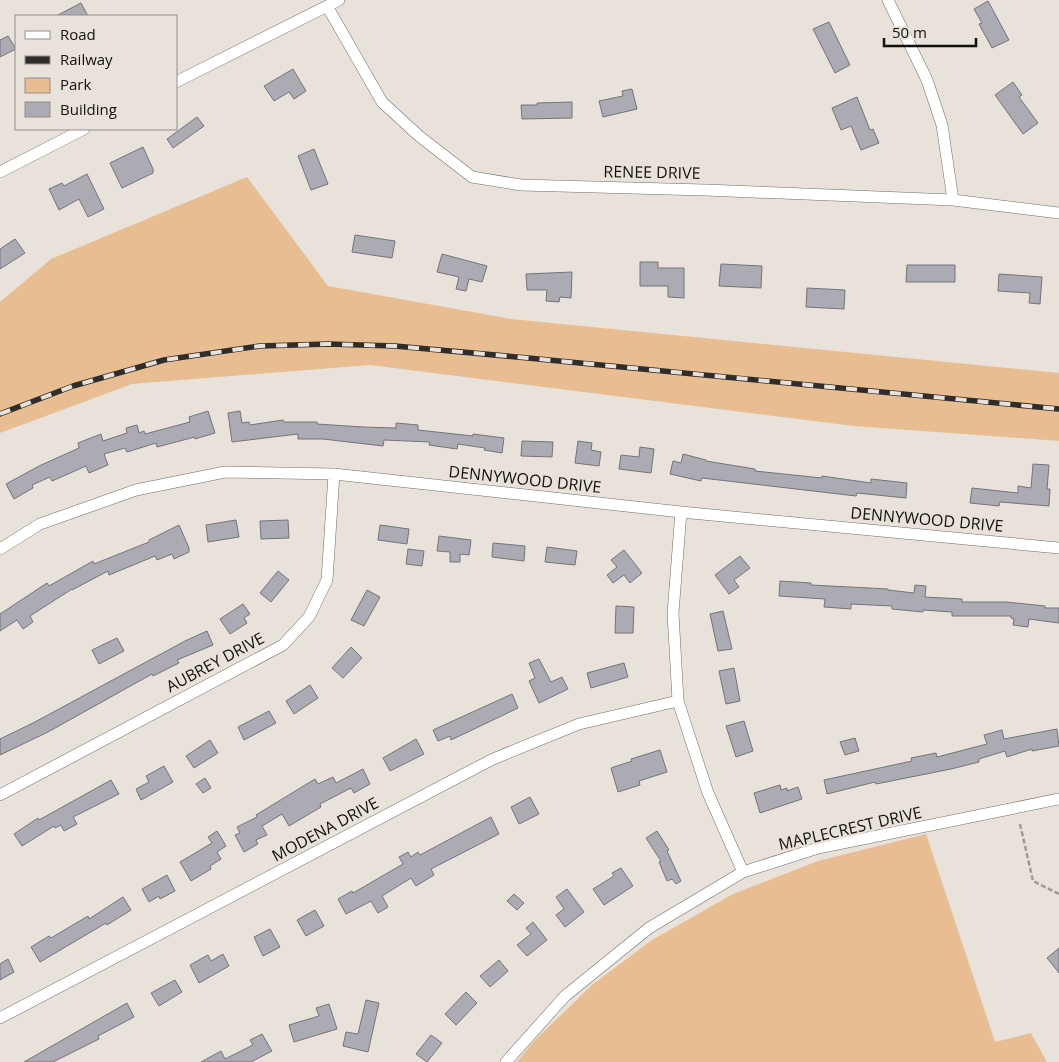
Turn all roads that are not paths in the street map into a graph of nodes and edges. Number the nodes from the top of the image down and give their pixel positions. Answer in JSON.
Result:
{"nodes":[{"id":1,"x":339,"y":0,"type":"edge"},
{"id":2,"x":888,"y":0,"type":"edge"},
{"id":3,"x":327,"y":6,"type":"junction"},
{"id":4,"x":178,"y":81,"type":"edge"},
{"id":5,"x":82,"y":130,"type":"edge"},
{"id":6,"x":0,"y":172,"type":"edge"},
{"id":7,"x":953,"y":200,"type":"junction"},
{"id":8,"x":1059,"y":213,"type":"edge"},
{"id":9,"x":334,"y":474,"type":"junction"},
{"id":10,"x":681,"y":512,"type":"junction"},
{"id":11,"x":1059,"y":548,"type":"edge"},
{"id":12,"x":0,"y":549,"type":"edge"},
{"id":13,"x":678,"y":701,"type":"junction"},
{"id":14,"x":0,"y":795,"type":"edge"},
{"id":15,"x":1059,"y":800,"type":"edge"},
{"id":16,"x":743,"y":872,"type":"junction"},
{"id":17,"x":0,"y":1018,"type":"edge"},
{"id":18,"x":506,"y":1062,"type":"edge"}],
"edges":[{"from":1,"to":3,"type":"street"},
{"from":2,"to":7,"type":"street"},
{"from":3,"to":4,"type":"street"},
{"from":3,"to":7,"type":"street","name":"RENEE DRIVE"},
{"from":5,"to":6,"type":"street"},
{"from":7,"to":8,"type":"street","name":"RENEE DRIVE"},
{"from":9,"to":10,"type":"street","name":"DENNYWOOD DRIVE"},
{"from":9,"to":12,"type":"street","name":"DENNYWOOD DRIVE"},
{"from":9,"to":14,"type":"street","name":"AUBREY DRIVE"},
{"from":10,"to":11,"type":"street","name":"DENNYWOOD DRIVE"},
{"from":10,"to":13,"type":"street"},
{"from":13,"to":16,"type":"street"},
{"from":13,"to":17,"type":"street","name":"MODENA DRIVE"},
{"from":15,"to":16,"type":"street","name":"MAPLECREST DRIVE"},
{"from":16,"to":18,"type":"street","name":"MAPLECREST DRIVE"}]}
